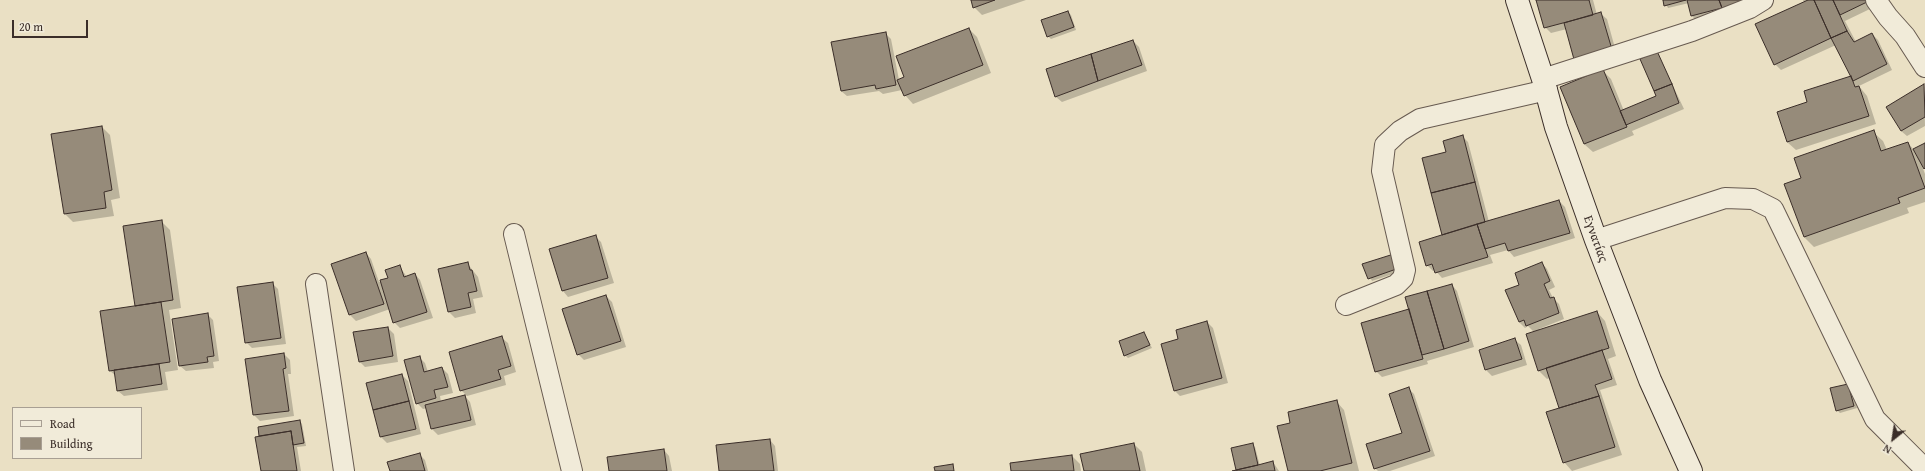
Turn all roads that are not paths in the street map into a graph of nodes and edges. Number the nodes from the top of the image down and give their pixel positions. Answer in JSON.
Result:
{"nodes":[{"id":1,"x":1517,"y":0,"type":"edge"},
{"id":2,"x":1763,"y":0,"type":"edge"},
{"id":3,"x":1876,"y":0,"type":"edge"},
{"id":4,"x":1925,"y":67,"type":"edge"},
{"id":5,"x":1545,"y":85,"type":"junction"},
{"id":6,"x":514,"y":234,"type":"dead end"},
{"id":7,"x":1596,"y":240,"type":"junction"},
{"id":8,"x":316,"y":284,"type":"dead end"},
{"id":9,"x":1346,"y":305,"type":"dead end"},
{"id":10,"x":1925,"y":469,"type":"edge"},
{"id":11,"x":344,"y":471,"type":"edge"},
{"id":12,"x":572,"y":471,"type":"edge"},
{"id":13,"x":1691,"y":471,"type":"edge"}],
"edges":[{"from":1,"to":5,"type":"street","name":"Εγνατίας"},
{"from":2,"to":5,"type":"street"},
{"from":3,"to":4,"type":"street"},
{"from":5,"to":7,"type":"street","name":"Εγνατίας"},
{"from":5,"to":9,"type":"street"},
{"from":6,"to":12,"type":"street"},
{"from":7,"to":10,"type":"street"},
{"from":7,"to":13,"type":"street","name":"Εγνατίας"},
{"from":8,"to":11,"type":"street"}]}
